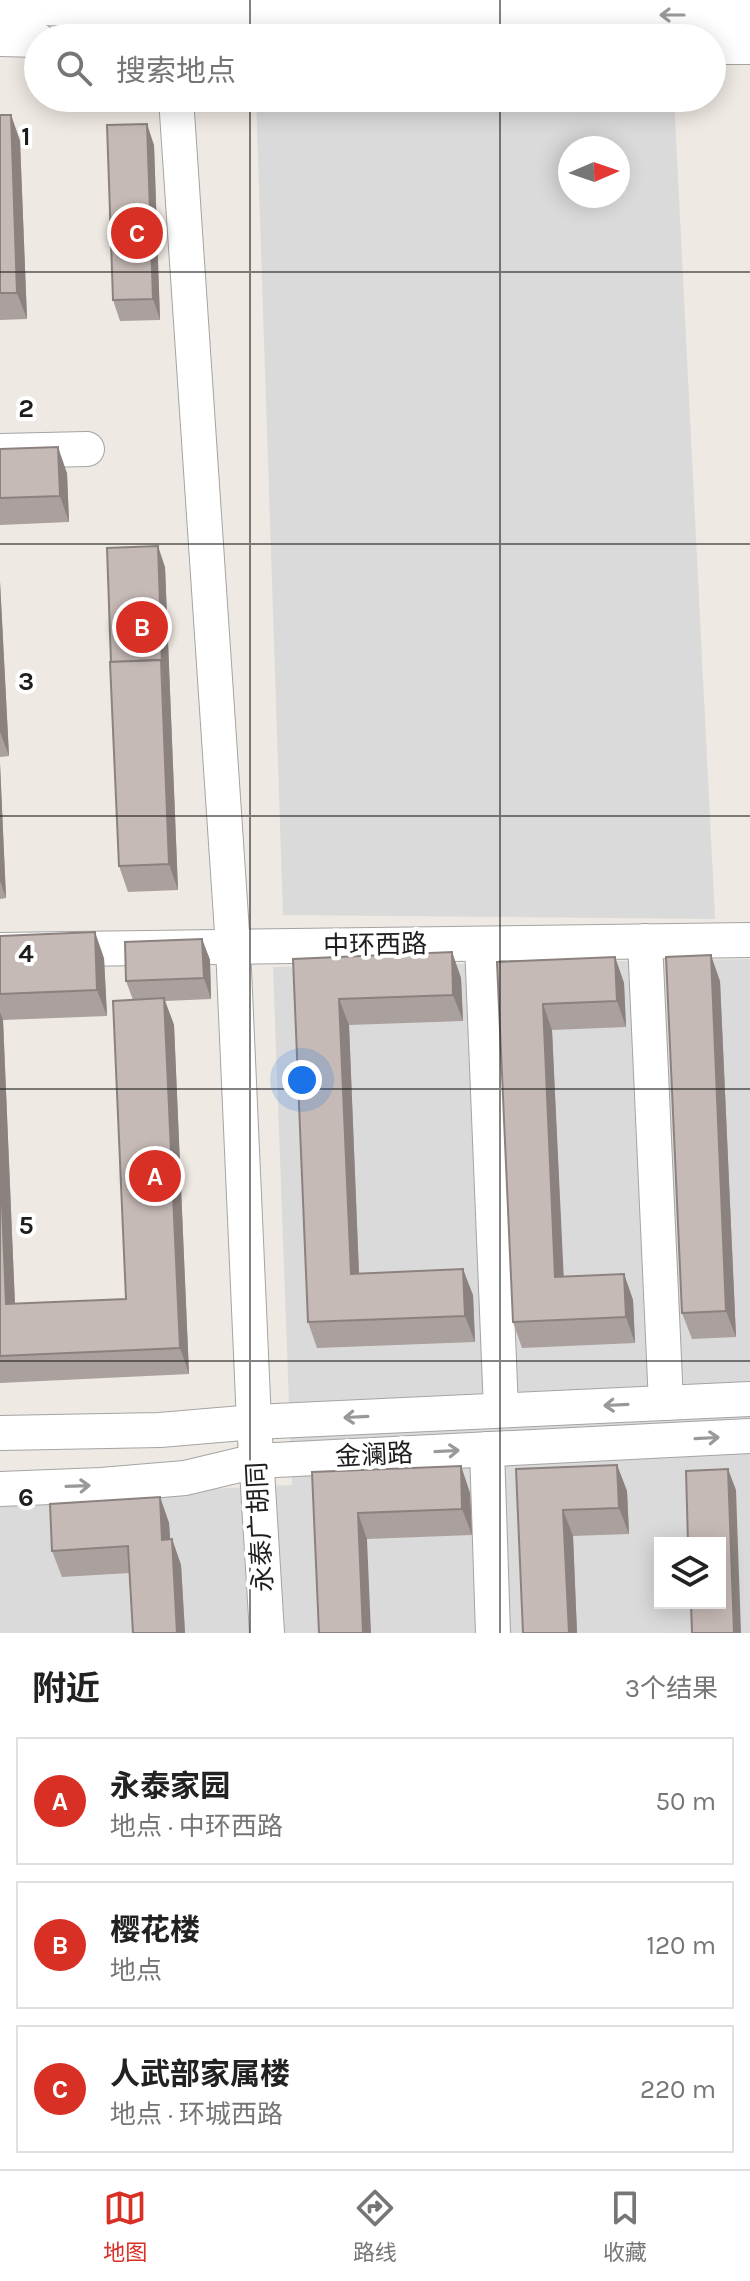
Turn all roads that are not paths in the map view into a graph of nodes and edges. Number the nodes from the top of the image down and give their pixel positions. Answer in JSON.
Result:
{"nodes":[{"id":1,"x":0,"y":7,"type":"edge"},
{"id":2,"x":750,"y":16,"type":"edge"},
{"id":3,"x":0,"y":39,"type":"edge"},
{"id":4,"x":24,"y":40,"type":"edge"},
{"id":5,"x":726,"y":47,"type":"edge"},
{"id":6,"x":750,"y":47,"type":"edge"},
{"id":7,"x":177,"y":112,"type":"edge"},
{"id":8,"x":87,"y":449,"type":"dead end"},
{"id":9,"x":0,"y":451,"type":"edge"},
{"id":10,"x":750,"y":940,"type":"edge"},
{"id":11,"x":645,"y":941,"type":"junction"},
{"id":12,"x":482,"y":944,"type":"junction"},
{"id":13,"x":233,"y":947,"type":"junction"},
{"id":14,"x":0,"y":950,"type":"edge"},
{"id":15,"x":750,"y":1399,"type":"edge"},
{"id":16,"x":666,"y":1403,"type":"junction"},
{"id":17,"x":501,"y":1410,"type":"junction"},
{"id":18,"x":254,"y":1422,"type":"junction"},
{"id":19,"x":0,"y":1433,"type":"edge"},
{"id":20,"x":750,"y":1436,"type":"edge"},
{"id":21,"x":487,"y":1449,"type":"junction"},
{"id":22,"x":256,"y":1461,"type":"junction"},
{"id":23,"x":0,"y":1489,"type":"edge"},
{"id":24,"x":267,"y":1633,"type":"edge"},
{"id":25,"x":493,"y":1633,"type":"edge"}],
"edges":[{"from":2,"to":1,"type":"street","one_way":true},
{"from":3,"to":4,"type":"street"},
{"from":5,"to":6,"type":"street"},
{"from":7,"to":13,"type":"street","name":"永泰广胡同"},
{"from":8,"to":9,"type":"street"},
{"from":10,"to":11,"type":"street","name":"中环西路"},
{"from":11,"to":12,"type":"street","name":"中环西路"},
{"from":11,"to":16,"type":"street"},
{"from":12,"to":13,"type":"street","name":"中环西路"},
{"from":12,"to":17,"type":"street"},
{"from":13,"to":14,"type":"street","name":"中环西路"},
{"from":13,"to":18,"type":"street","name":"永泰广胡同"},
{"from":15,"to":16,"type":"street","name":"金澜路"},
{"from":16,"to":17,"type":"street","name":"金澜路","one_way":true},
{"from":17,"to":18,"type":"street","name":"金澜路","one_way":true},
{"from":18,"to":19,"type":"street","name":"金澜路"},
{"from":18,"to":22,"type":"street","name":"永泰广胡同"},
{"from":21,"to":20,"type":"street","name":"金澜路","one_way":true},
{"from":22,"to":21,"type":"street","name":"金澜路","one_way":true},
{"from":21,"to":25,"type":"street"},
{"from":23,"to":22,"type":"street","name":"金澜路","one_way":true},
{"from":22,"to":24,"type":"street","name":"永泰广胡同"}]}
